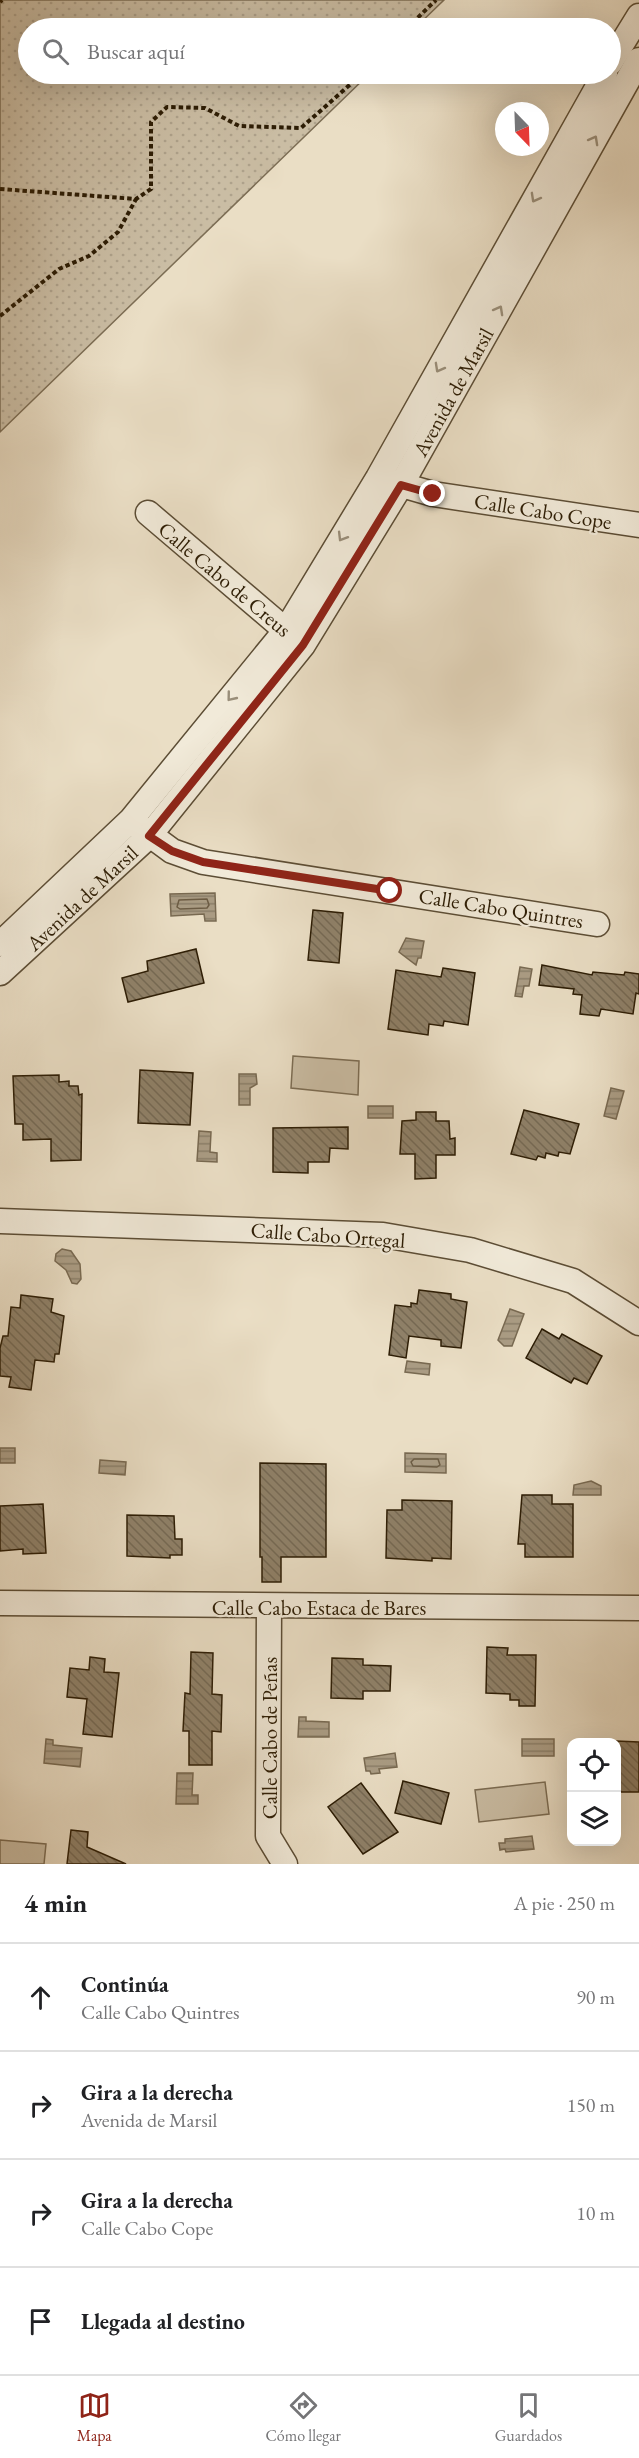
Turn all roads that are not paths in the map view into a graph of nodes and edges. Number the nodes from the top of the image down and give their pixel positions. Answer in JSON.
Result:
{"nodes":[{"id":1,"x":639,"y":16,"type":"edge"},
{"id":2,"x":621,"y":46,"type":"edge"},
{"id":3,"x":638,"y":62,"type":"edge"},
{"id":4,"x":621,"y":64,"type":"edge"},
{"id":5,"x":599,"y":84,"type":"edge"},
{"id":6,"x":378,"y":478,"type":"junction"},
{"id":7,"x":401,"y":485,"type":"junction"},
{"id":8,"x":147,"y":513,"type":"dead end"},
{"id":9,"x":639,"y":525,"type":"edge"},
{"id":10,"x":294,"y":638,"type":"junction"},
{"id":11,"x":140,"y":828,"type":"junction"},
{"id":12,"x":597,"y":924,"type":"dead end"},
{"id":13,"x":0,"y":944,"type":"edge"},
{"id":14,"x":0,"y":973,"type":"edge"},
{"id":15,"x":0,"y":1221,"type":"edge"},
{"id":16,"x":639,"y":1323,"type":"edge"},
{"id":17,"x":0,"y":1603,"type":"edge"},
{"id":18,"x":269,"y":1607,"type":"junction"},
{"id":19,"x":639,"y":1608,"type":"edge"},
{"id":20,"x":285,"y":1864,"type":"edge"}],
"edges":[{"from":1,"to":2,"type":"street","name":"Avenida de Marsil"},
{"from":3,"to":4,"type":"street"},
{"from":7,"to":3,"type":"street","name":"Avenida de Marsil","one_way":true},
{"from":5,"to":6,"type":"street","name":"Avenida de Marsil","one_way":true},
{"from":6,"to":7,"type":"street","name":"Calle Cabo Cope"},
{"from":6,"to":10,"type":"street","name":"Avenida de Marsil","one_way":true},
{"from":7,"to":9,"type":"street","name":"Calle Cabo Cope"},
{"from":7,"to":10,"type":"street","name":"Avenida de Marsil"},
{"from":8,"to":10,"type":"street","name":"Calle Cabo de Creus"},
{"from":10,"to":11,"type":"street","name":"Avenida de Marsil"},
{"from":11,"to":12,"type":"street","name":"Calle Cabo Quintres"},
{"from":11,"to":13,"type":"street","name":"Avenida de Marsil"},
{"from":11,"to":14,"type":"street","name":"Avenida de Marsil"},
{"from":15,"to":16,"type":"street","name":"Calle Cabo Ortegal"},
{"from":17,"to":18,"type":"street","name":"Calle Cabo Estaca de Bares"},
{"from":18,"to":19,"type":"street","name":"Calle Cabo Estaca de Bares"},
{"from":18,"to":20,"type":"street","name":"Calle Cabo de Peñas"}]}
